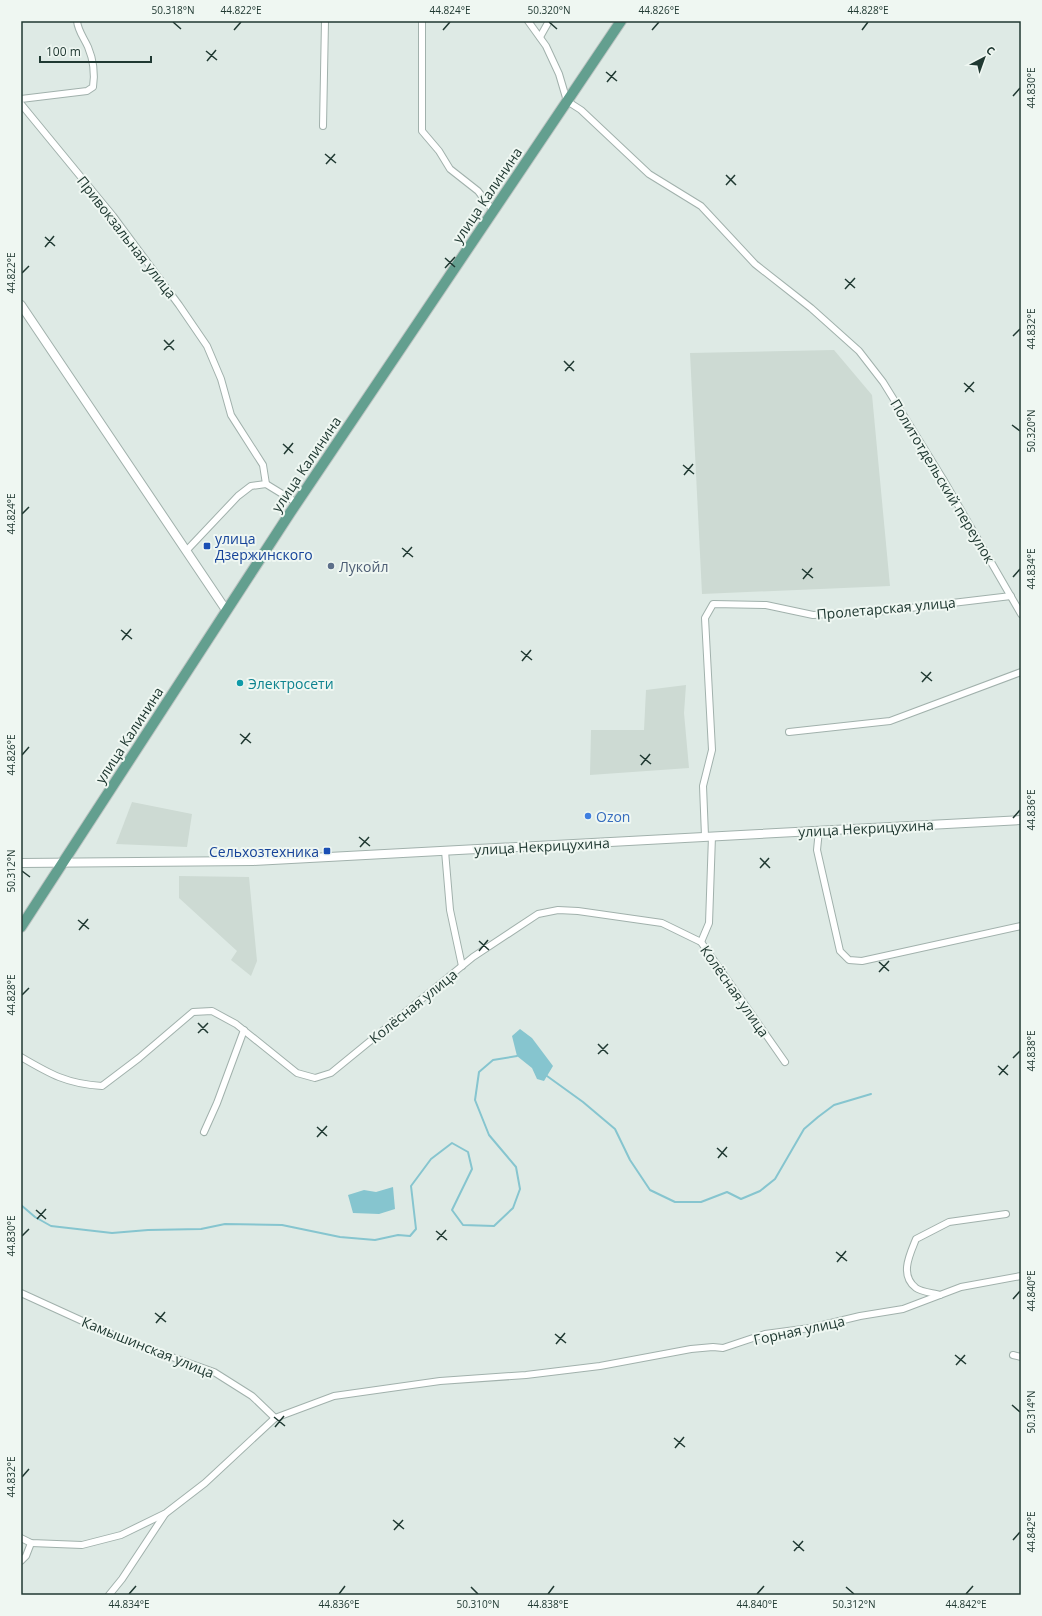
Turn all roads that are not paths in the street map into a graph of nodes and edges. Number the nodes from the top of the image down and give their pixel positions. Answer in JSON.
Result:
{"nodes":[{"id":1,"x":77,"y":21,"type":"edge"},
{"id":2,"x":325,"y":21,"type":"edge"},
{"id":3,"x":422,"y":21,"type":"edge"},
{"id":4,"x":528,"y":21,"type":"edge"},
{"id":5,"x":550,"y":21,"type":"edge"},
{"id":6,"x":621,"y":21,"type":"edge"},
{"id":7,"x":540,"y":37,"type":"junction"},
{"id":8,"x":21,"y":99,"type":"edge"},
{"id":9,"x":567,"y":101,"type":"junction"},
{"id":10,"x":21,"y":104,"type":"edge"},
{"id":11,"x":323,"y":126,"type":"dead end"},
{"id":12,"x":491,"y":214,"type":"junction"},
{"id":13,"x":21,"y":305,"type":"edge"},
{"id":14,"x":266,"y":484,"type":"junction"},
{"id":15,"x":297,"y":503,"type":"junction"},
{"id":16,"x":187,"y":550,"type":"junction"},
{"id":17,"x":1011,"y":596,"type":"junction"},
{"id":18,"x":226,"y":610,"type":"junction"},
{"id":19,"x":1021,"y":614,"type":"edge"},
{"id":20,"x":1021,"y":672,"type":"edge"},
{"id":21,"x":789,"y":732,"type":"dead end"},
{"id":22,"x":1021,"y":820,"type":"edge"},
{"id":23,"x":819,"y":830,"type":"junction"},
{"id":24,"x":709,"y":836,"type":"junction"},
{"id":25,"x":445,"y":851,"type":"junction"},
{"id":26,"x":21,"y":863,"type":"edge"},
{"id":27,"x":63,"y":863,"type":"junction"},
{"id":28,"x":21,"y":926,"type":"edge"},
{"id":29,"x":1021,"y":926,"type":"edge"},
{"id":30,"x":701,"y":942,"type":"junction"},
{"id":31,"x":462,"y":966,"type":"junction"},
{"id":32,"x":244,"y":1030,"type":"junction"},
{"id":33,"x":21,"y":1057,"type":"edge"},
{"id":34,"x":785,"y":1062,"type":"dead end"},
{"id":35,"x":204,"y":1132,"type":"dead end"},
{"id":36,"x":1006,"y":1214,"type":"dead end"},
{"id":37,"x":1021,"y":1276,"type":"edge"},
{"id":38,"x":21,"y":1293,"type":"edge"},
{"id":39,"x":940,"y":1294,"type":"junction"},
{"id":40,"x":1013,"y":1355,"type":"dead end"},
{"id":41,"x":1021,"y":1356,"type":"edge"},
{"id":42,"x":275,"y":1418,"type":"junction"},
{"id":43,"x":166,"y":1513,"type":"junction"},
{"id":44,"x":21,"y":1538,"type":"edge"},
{"id":45,"x":31,"y":1543,"type":"junction"},
{"id":46,"x":21,"y":1561,"type":"edge"},
{"id":47,"x":109,"y":1595,"type":"edge"}],
"edges":[{"from":1,"to":8,"type":"street"},
{"from":2,"to":11,"type":"street"},
{"from":3,"to":12,"type":"street"},
{"from":4,"to":7,"type":"street"},
{"from":5,"to":7,"type":"street"},
{"from":6,"to":9,"type":"main road","name":"улица Калинина"},
{"from":7,"to":9,"type":"street"},
{"from":9,"to":12,"type":"main road","name":"улица Калинина"},
{"from":9,"to":17,"type":"street","name":"Политотдельский переулок"},
{"from":10,"to":14,"type":"street","name":"Привокзальная улица"},
{"from":12,"to":15,"type":"main road","name":"улица Калинина"},
{"from":13,"to":16,"type":"street"},
{"from":14,"to":15,"type":"street"},
{"from":14,"to":16,"type":"street"},
{"from":15,"to":18,"type":"main road","name":"улица Калинина"},
{"from":16,"to":18,"type":"street"},
{"from":17,"to":19,"type":"street","name":"Политотдельский переулок"},
{"from":17,"to":24,"type":"street","name":"Пролетарская улица"},
{"from":18,"to":27,"type":"main road","name":"улица Калинина"},
{"from":20,"to":21,"type":"street"},
{"from":22,"to":23,"type":"street","name":"улица Некрицухина"},
{"from":23,"to":24,"type":"street","name":"улица Некрицухина"},
{"from":23,"to":29,"type":"street"},
{"from":24,"to":25,"type":"street","name":"улица Некрицухина"},
{"from":24,"to":30,"type":"street"},
{"from":25,"to":27,"type":"street","name":"улица Некрицухина"},
{"from":25,"to":31,"type":"street"},
{"from":26,"to":27,"type":"street","name":"улица Некрицухина"},
{"from":27,"to":28,"type":"main road","name":"улица Калинина"},
{"from":30,"to":31,"type":"street","name":"Колёсная улица"},
{"from":30,"to":34,"type":"street","name":"Колёсная улица"},
{"from":31,"to":32,"type":"street","name":"Колёсная улица"},
{"from":32,"to":33,"type":"street","name":"Колёсная улица"},
{"from":32,"to":35,"type":"street"},
{"from":36,"to":39,"type":"street"},
{"from":37,"to":39,"type":"street","name":"Горная улица"},
{"from":38,"to":42,"type":"street","name":"Камышинская улица"},
{"from":39,"to":42,"type":"street","name":"Горная улица"},
{"from":40,"to":41,"type":"street"},
{"from":42,"to":43,"type":"street"},
{"from":43,"to":45,"type":"street"},
{"from":43,"to":47,"type":"street"},
{"from":44,"to":45,"type":"street"},
{"from":45,"to":46,"type":"street"}]}
